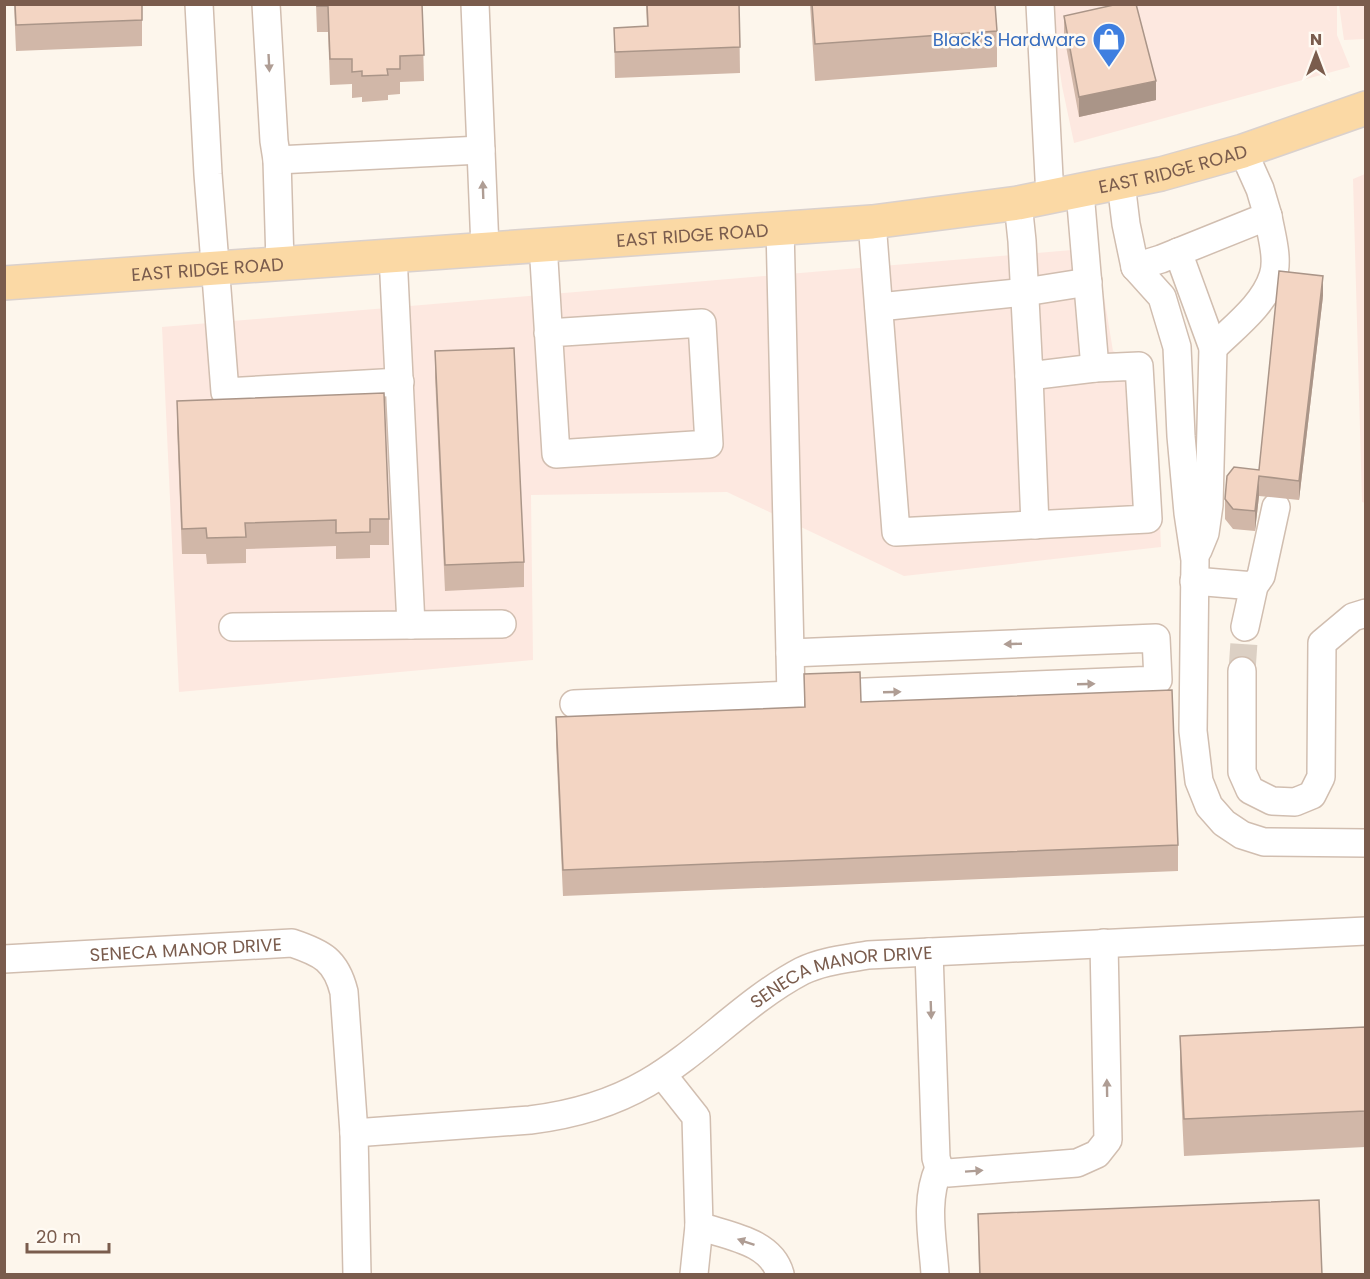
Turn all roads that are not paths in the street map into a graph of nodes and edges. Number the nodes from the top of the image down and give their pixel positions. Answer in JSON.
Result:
{"nodes":[{"id":1,"x":199,"y":4,"type":"edge"},
{"id":2,"x":266,"y":4,"type":"edge"},
{"id":3,"x":475,"y":4,"type":"edge"},
{"id":4,"x":1040,"y":4,"type":"edge"},
{"id":5,"x":1365,"y":108,"type":"edge"},
{"id":6,"x":481,"y":150,"type":"junction"},
{"id":7,"x":1243,"y":151,"type":"junction"},
{"id":8,"x":277,"y":160,"type":"junction"},
{"id":9,"x":1121,"y":183,"type":"junction"},
{"id":10,"x":1065,"y":194,"type":"junction"},
{"id":11,"x":1018,"y":203,"type":"junction"},
{"id":12,"x":1268,"y":216,"type":"junction"},
{"id":13,"x":872,"y":222,"type":"junction"},
{"id":14,"x":780,"y":227,"type":"junction"},
{"id":15,"x":543,"y":244,"type":"junction"},
{"id":16,"x":485,"y":248,"type":"junction"},
{"id":17,"x":1178,"y":252,"type":"junction"},
{"id":18,"x":393,"y":255,"type":"junction"},
{"id":19,"x":280,"y":263,"type":"junction"},
{"id":20,"x":1135,"y":267,"type":"junction"},
{"id":21,"x":215,"y":268,"type":"junction"},
{"id":22,"x":1088,"y":282,"type":"junction"},
{"id":23,"x":4,"y":283,"type":"edge"},
{"id":24,"x":1025,"y":291,"type":"junction"},
{"id":25,"x":879,"y":307,"type":"junction"},
{"id":26,"x":548,"y":333,"type":"junction"},
{"id":27,"x":1214,"y":348,"type":"junction"},
{"id":28,"x":1095,"y":368,"type":"junction"},
{"id":29,"x":1029,"y":376,"type":"junction"},
{"id":30,"x":400,"y":382,"type":"junction"},
{"id":31,"x":1276,"y":507,"type":"dead end"},
{"id":32,"x":1035,"y":525,"type":"junction"},
{"id":33,"x":1195,"y":570,"type":"junction"},
{"id":34,"x":1254,"y":586,"type":"junction"},
{"id":35,"x":1365,"y":613,"type":"edge"},
{"id":36,"x":502,"y":624,"type":"dead end"},
{"id":37,"x":411,"y":625,"type":"junction"},
{"id":38,"x":233,"y":627,"type":"dead end"},
{"id":39,"x":1245,"y":627,"type":"tunnel mouth"},
{"id":40,"x":790,"y":653,"type":"junction"},
{"id":41,"x":1242,"y":671,"type":"tunnel mouth"},
{"id":42,"x":791,"y":696,"type":"junction"},
{"id":43,"x":574,"y":704,"type":"dead end"},
{"id":44,"x":1365,"y":843,"type":"edge"},
{"id":45,"x":1365,"y":931,"type":"edge"},
{"id":46,"x":1104,"y":943,"type":"junction"},
{"id":47,"x":929,"y":952,"type":"junction"},
{"id":48,"x":4,"y":959,"type":"edge"},
{"id":49,"x":662,"y":1074,"type":"junction"},
{"id":50,"x":354,"y":1133,"type":"junction"},
{"id":51,"x":939,"y":1168,"type":"junction"},
{"id":52,"x":699,"y":1226,"type":"junction"},
{"id":53,"x":357,"y":1275,"type":"edge"},
{"id":54,"x":694,"y":1275,"type":"edge"},
{"id":55,"x":780,"y":1275,"type":"edge"},
{"id":56,"x":935,"y":1275,"type":"edge"}],
"edges":[{"from":1,"to":21,"type":"street"},
{"from":2,"to":8,"type":"street","one_way":true},
{"from":3,"to":6,"type":"street"},
{"from":4,"to":10,"type":"street"},
{"from":5,"to":7,"type":"main road","name":"EAST RIDGE ROAD"},
{"from":6,"to":8,"type":"street"},
{"from":16,"to":6,"type":"street","one_way":true},
{"from":7,"to":9,"type":"main road","name":"EAST RIDGE ROAD"},
{"from":7,"to":12,"type":"street"},
{"from":8,"to":19,"type":"street"},
{"from":9,"to":10,"type":"main road","name":"EAST RIDGE ROAD"},
{"from":9,"to":20,"type":"street"},
{"from":10,"to":11,"type":"main road","name":"EAST RIDGE ROAD"},
{"from":10,"to":22,"type":"street"},
{"from":11,"to":13,"type":"main road","name":"EAST RIDGE ROAD"},
{"from":11,"to":24,"type":"street"},
{"from":12,"to":17,"type":"street"},
{"from":12,"to":27,"type":"street"},
{"from":13,"to":14,"type":"main road","name":"EAST RIDGE ROAD"},
{"from":13,"to":25,"type":"street"},
{"from":14,"to":15,"type":"main road","name":"EAST RIDGE ROAD"},
{"from":14,"to":40,"type":"street"},
{"from":15,"to":16,"type":"main road","name":"EAST RIDGE ROAD"},
{"from":15,"to":26,"type":"street"},
{"from":16,"to":18,"type":"main road","name":"EAST RIDGE ROAD"},
{"from":17,"to":20,"type":"street"},
{"from":17,"to":27,"type":"street"},
{"from":18,"to":19,"type":"main road","name":"EAST RIDGE ROAD"},
{"from":18,"to":30,"type":"street"},
{"from":19,"to":21,"type":"main road","name":"EAST RIDGE ROAD"},
{"from":20,"to":33,"type":"street"},
{"from":21,"to":23,"type":"main road","name":"EAST RIDGE ROAD"},
{"from":21,"to":30,"type":"street"},
{"from":22,"to":24,"type":"street"},
{"from":22,"to":28,"type":"street"},
{"from":24,"to":25,"type":"street"},
{"from":24,"to":29,"type":"street"},
{"from":25,"to":32,"type":"street"},
{"from":26,"to":26,"type":"street"},
{"from":27,"to":33,"type":"street"},
{"from":28,"to":29,"type":"street"},
{"from":28,"to":32,"type":"street"},
{"from":29,"to":32,"type":"street"},
{"from":30,"to":37,"type":"street"},
{"from":31,"to":34,"type":"street"},
{"from":33,"to":34,"type":"street"},
{"from":33,"to":44,"type":"street"},
{"from":34,"to":39,"type":"street"},
{"from":35,"to":41,"type":"street"},
{"from":36,"to":37,"type":"street"},
{"from":37,"to":38,"type":"street"},
{"from":40,"to":42,"type":"street"},
{"from":42,"to":40,"type":"street","one_way":true},
{"from":42,"to":43,"type":"street"},
{"from":45,"to":46,"type":"street","name":"SENECA MANOR DRIVE"},
{"from":46,"to":47,"type":"street","name":"SENECA MANOR DRIVE"},
{"from":51,"to":46,"type":"street","one_way":true},
{"from":47,"to":49,"type":"street","name":"SENECA MANOR DRIVE"},
{"from":47,"to":51,"type":"street","one_way":true},
{"from":48,"to":50,"type":"street","name":"SENECA MANOR DRIVE"},
{"from":49,"to":50,"type":"street","name":"SENECA MANOR DRIVE"},
{"from":49,"to":52,"type":"street"},
{"from":50,"to":53,"type":"street","name":"SENECA MANOR DRIVE"},
{"from":51,"to":56,"type":"street"},
{"from":52,"to":54,"type":"street"},
{"from":55,"to":52,"type":"street","one_way":true}]}
